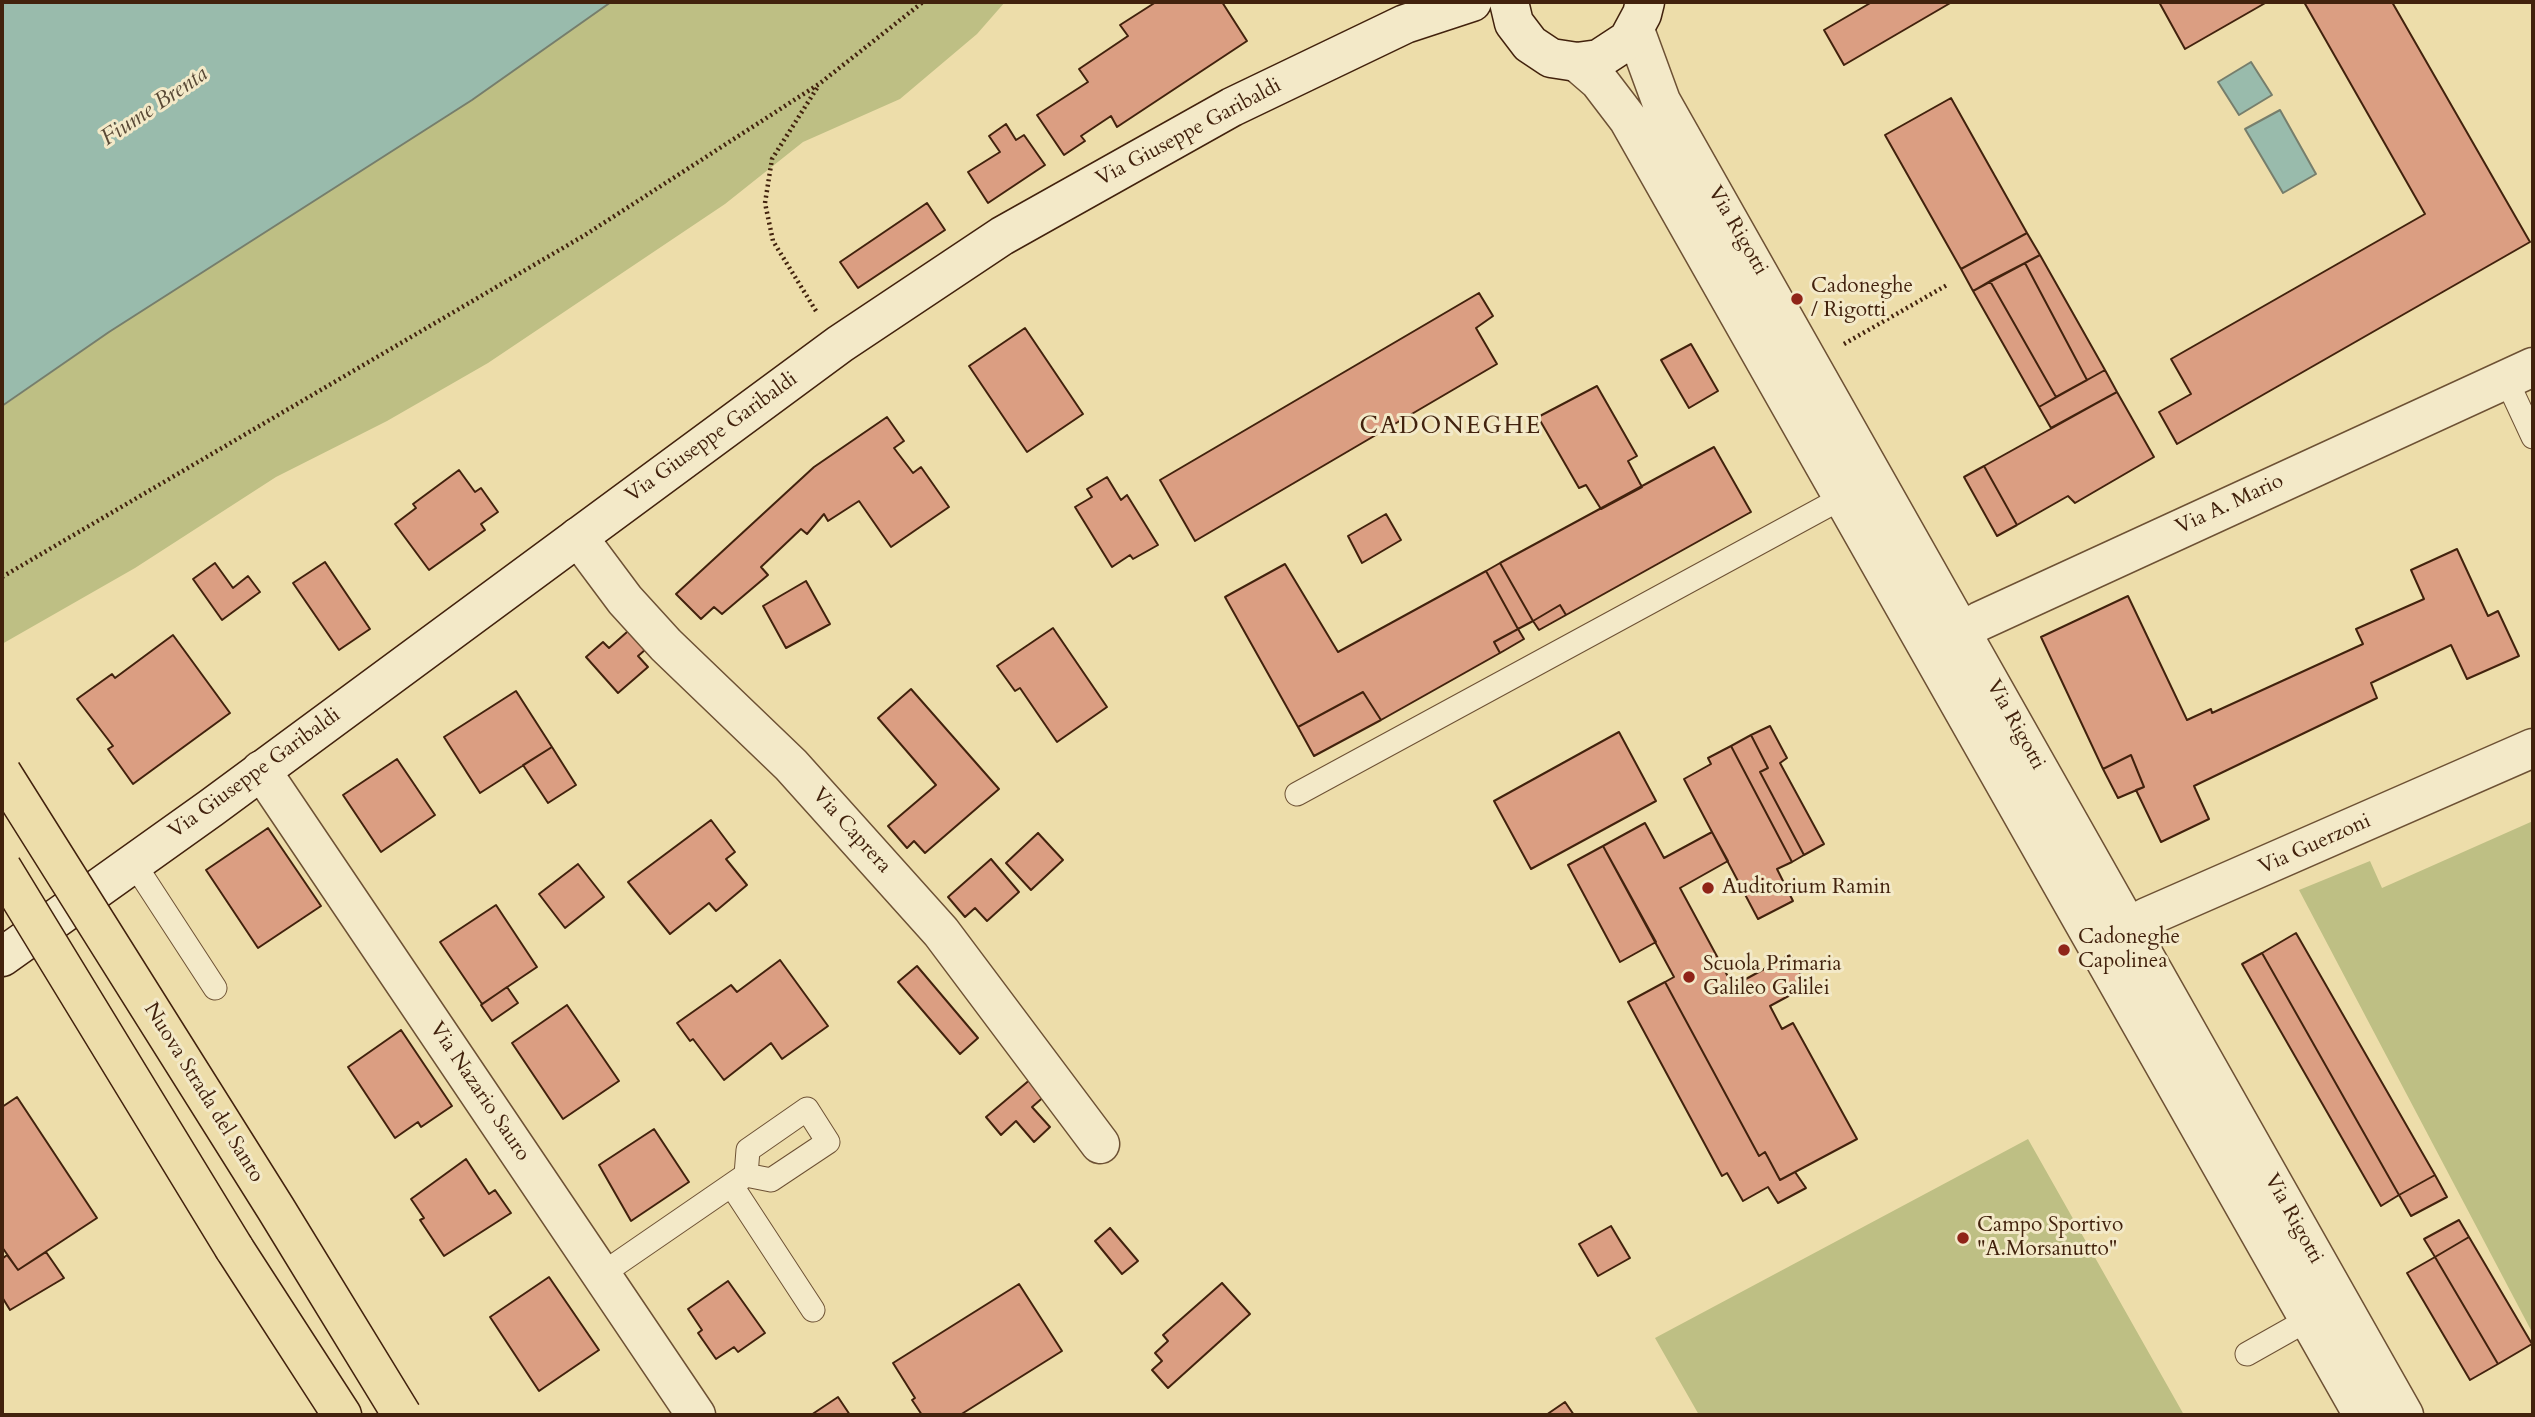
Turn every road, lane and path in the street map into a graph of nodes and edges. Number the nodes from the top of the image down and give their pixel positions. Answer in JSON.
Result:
{"nodes":[{"id":1,"x":923,"y":2,"type":"edge"},
{"id":2,"x":1472,"y":2,"type":"edge"},
{"id":3,"x":1509,"y":2,"type":"edge"},
{"id":4,"x":1640,"y":16,"type":"edge"},
{"id":5,"x":1577,"y":62,"type":"junction"},
{"id":6,"x":820,"y":84,"type":"junction"},
{"id":7,"x":1947,"y":285,"type":"dead end"},
{"id":8,"x":840,"y":344,"type":"junction"},
{"id":9,"x":1834,"y":349,"type":"dead end"},
{"id":10,"x":2520,"y":373,"type":"edge"},
{"id":11,"x":2533,"y":437,"type":"edge"},
{"id":12,"x":1876,"y":479,"type":"junction"},
{"id":13,"x":1841,"y":499,"type":"junction"},
{"id":14,"x":578,"y":537,"type":"junction"},
{"id":15,"x":2,"y":577,"type":"edge"},
{"id":16,"x":1946,"y":640,"type":"junction"},
{"id":17,"x":2533,"y":748,"type":"edge"},
{"id":18,"x":261,"y":770,"type":"junction"},
{"id":19,"x":2,"y":773,"type":"edge"},
{"id":20,"x":1297,"y":794,"type":"dead end"},
{"id":21,"x":133,"y":862,"type":"junction"},
{"id":22,"x":2,"y":868,"type":"edge"},
{"id":23,"x":2114,"y":936,"type":"junction"},
{"id":24,"x":2,"y":955,"type":"edge"},
{"id":25,"x":215,"y":988,"type":"dead end"},
{"id":26,"x":1100,"y":1144,"type":"dead end"},
{"id":27,"x":602,"y":1274,"type":"junction"},
{"id":28,"x":813,"y":1310,"type":"dead end"},
{"id":29,"x":2324,"y":1311,"type":"junction"},
{"id":30,"x":2247,"y":1354,"type":"dead end"},
{"id":31,"x":342,"y":1415,"type":"edge"},
{"id":32,"x":402,"y":1415,"type":"edge"},
{"id":33,"x":696,"y":1415,"type":"edge"},
{"id":34,"x":2363,"y":1415,"type":"edge"},
{"id":35,"x":2404,"y":1415,"type":"edge"}],
"edges":[{"from":1,"to":6,"type":"path"},
{"from":2,"to":8,"type":"street","name":"Via Giuseppe Garibaldi"},
{"from":3,"to":5,"type":"street"},
{"from":4,"to":5,"type":"street"},
{"from":4,"to":12,"type":"street","name":"Via Rigotti"},
{"from":5,"to":13,"type":"street","name":"Via Rigotti"},
{"from":6,"to":8,"type":"path"},
{"from":6,"to":15,"type":"path"},
{"from":7,"to":9,"type":"path"},
{"from":8,"to":14,"type":"street","name":"Via Giuseppe Garibaldi"},
{"from":10,"to":11,"type":"lane"},
{"from":10,"to":16,"type":"street","name":"Via A. Mario"},
{"from":12,"to":13,"type":"lane"},
{"from":12,"to":16,"type":"street","name":"Via Rigotti"},
{"from":13,"to":16,"type":"street","name":"Via Rigotti"},
{"from":13,"to":20,"type":"lane"},
{"from":14,"to":18,"type":"street","name":"Via Giuseppe Garibaldi"},
{"from":14,"to":26,"type":"street","name":"Via Caprera"},
{"from":16,"to":23,"type":"street","name":"Via Rigotti"},
{"from":17,"to":23,"type":"street","name":"Via Guerzoni"},
{"from":18,"to":21,"type":"street","name":"Via Giuseppe Garibaldi"},
{"from":18,"to":27,"type":"street","name":"Via Nazario Sauro"},
{"from":19,"to":32,"type":"highway","name":"Nuova Strada del Santo","bridge":true},
{"from":21,"to":24,"type":"street","name":"Via Giuseppe Garibaldi"},
{"from":21,"to":25,"type":"lane"},
{"from":22,"to":31,"type":"highway","bridge":true},
{"from":23,"to":29,"type":"street","name":"Via Rigotti"},
{"from":27,"to":28,"type":"lane"},
{"from":27,"to":33,"type":"street","name":"Via Nazario Sauro"},
{"from":29,"to":30,"type":"lane"},
{"from":29,"to":34,"type":"street","name":"Via Rigotti"},
{"from":29,"to":35,"type":"street","name":"Via Rigotti"}]}
